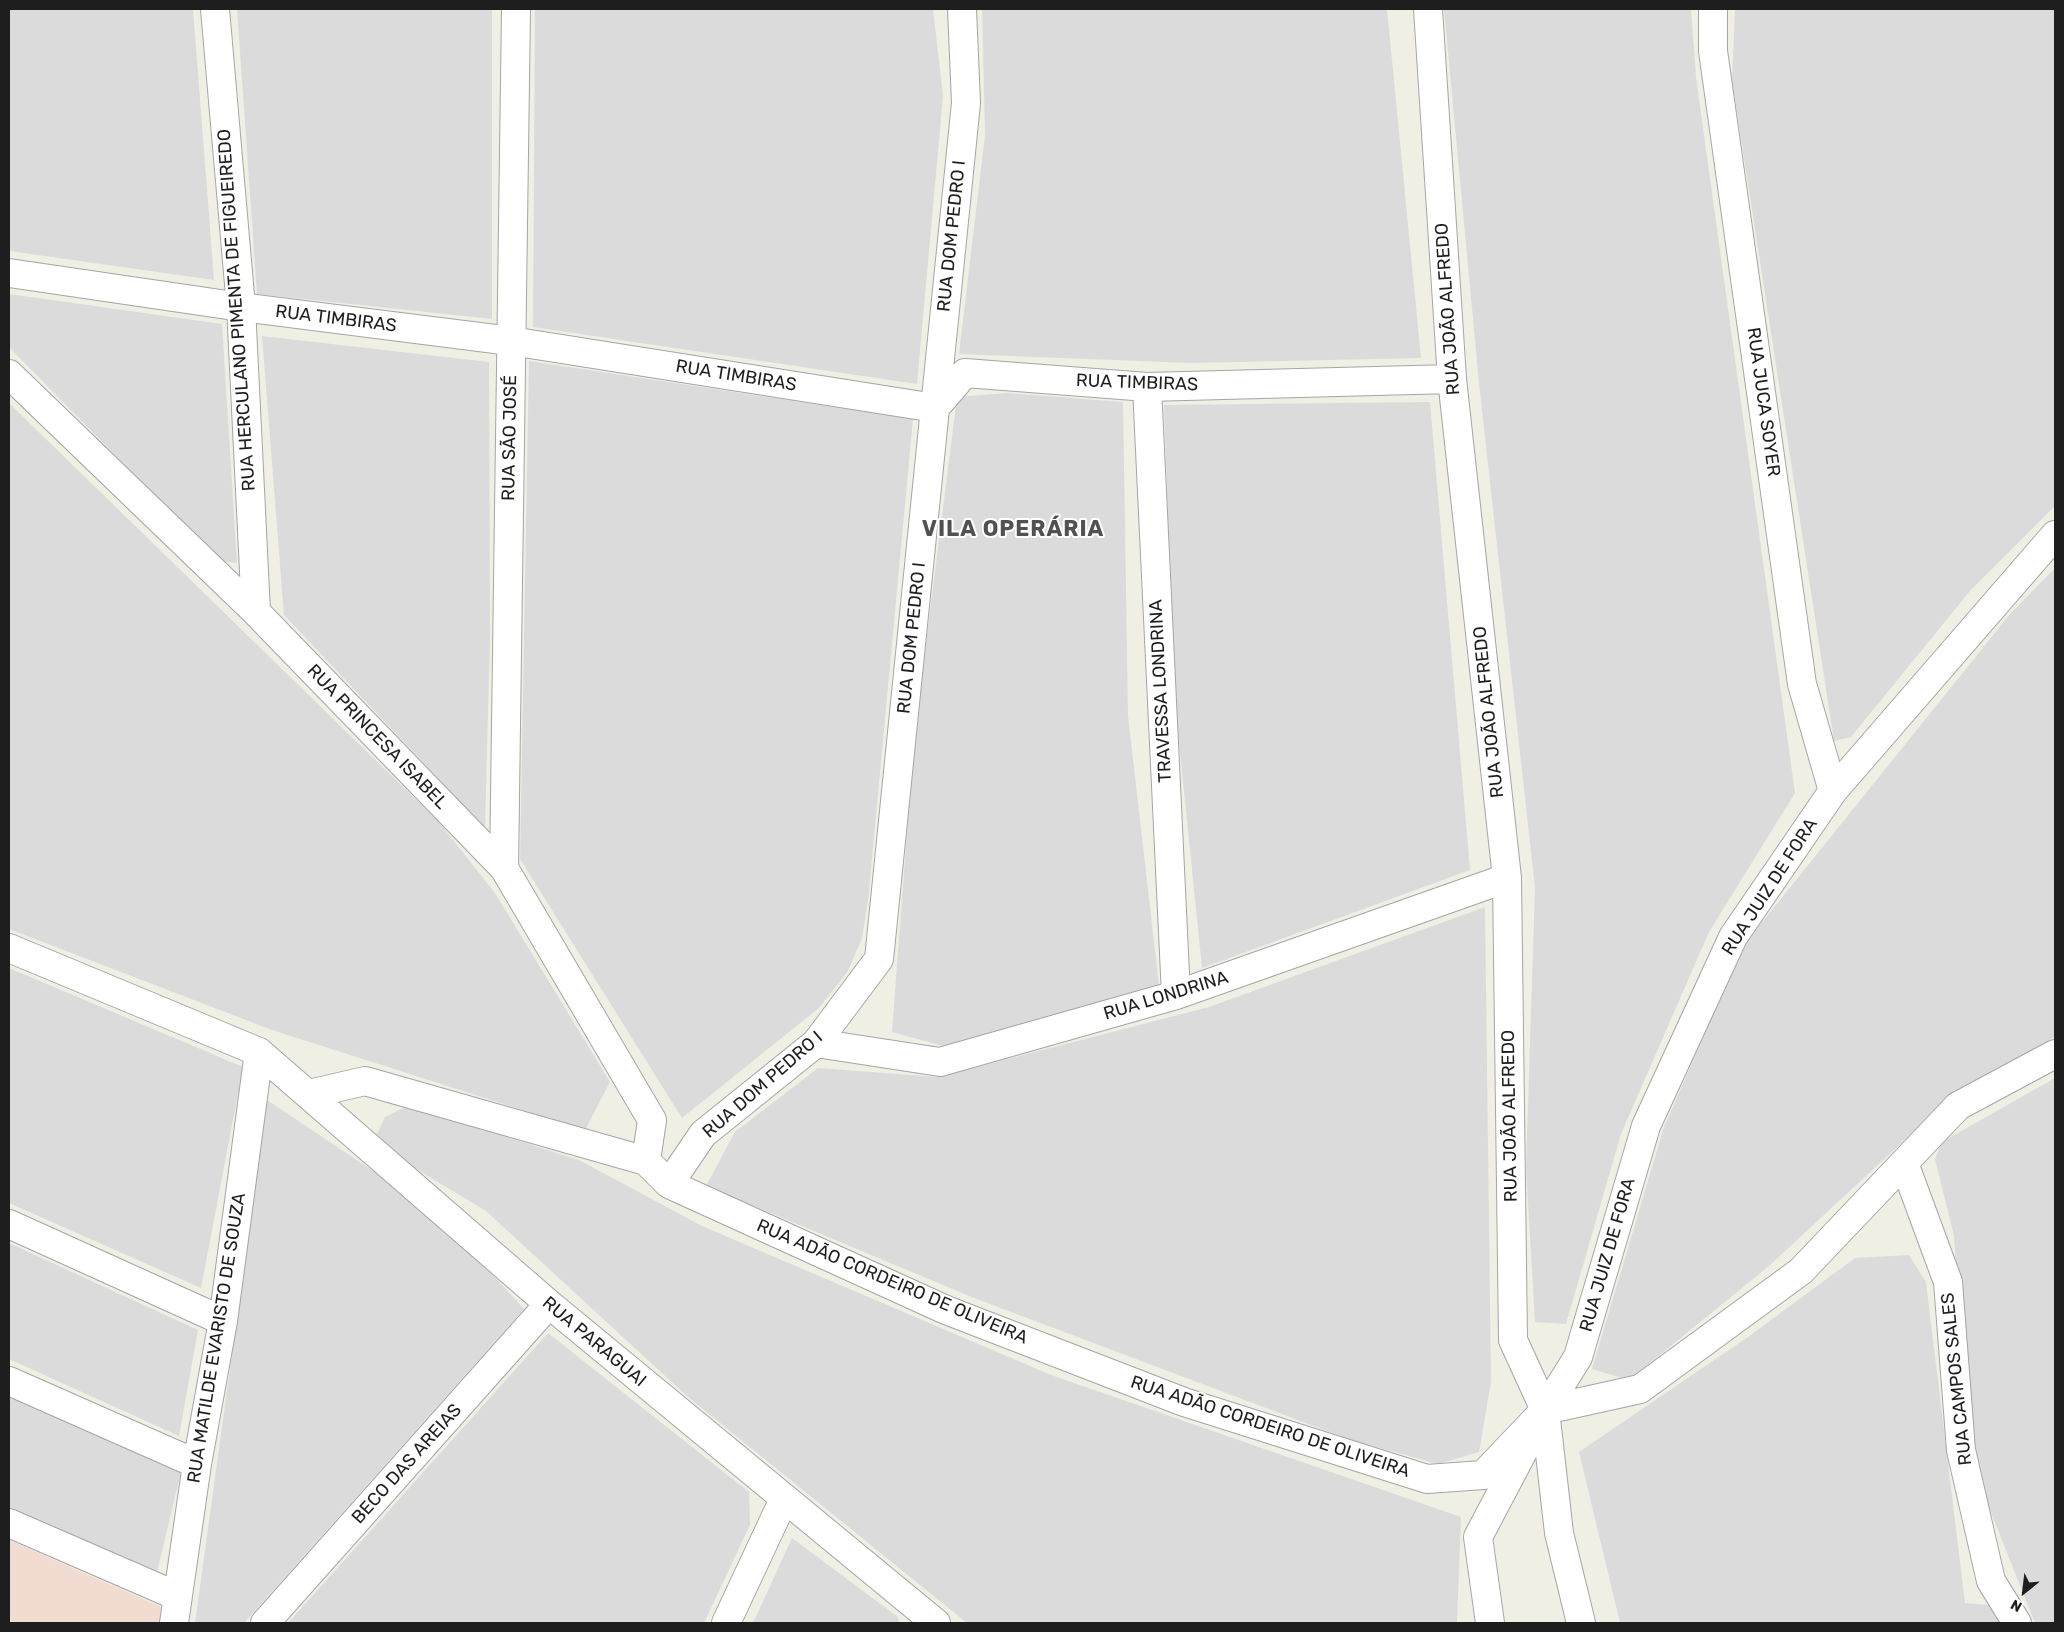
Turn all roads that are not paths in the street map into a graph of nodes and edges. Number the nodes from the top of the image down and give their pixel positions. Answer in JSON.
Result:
{"nodes":[{"id":1,"x":215,"y":9,"type":"edge"},
{"id":2,"x":516,"y":9,"type":"edge"},
{"id":3,"x":962,"y":9,"type":"edge"},
{"id":4,"x":1428,"y":9,"type":"edge"},
{"id":5,"x":1713,"y":9,"type":"edge"},
{"id":6,"x":9,"y":273,"type":"edge"},
{"id":7,"x":241,"y":307,"type":"junction"},
{"id":8,"x":512,"y":341,"type":"junction"},
{"id":9,"x":9,"y":374,"type":"edge"},
{"id":10,"x":1452,"y":379,"type":"junction"},
{"id":11,"x":1147,"y":387,"type":"junction"},
{"id":12,"x":935,"y":408,"type":"junction"},
{"id":13,"x":2055,"y":535,"type":"edge"},
{"id":14,"x":256,"y":612,"type":"junction"},
{"id":15,"x":1833,"y":792,"type":"junction"},
{"id":16,"x":504,"y":868,"type":"junction"},
{"id":17,"x":1507,"y":878,"type":"junction"},
{"id":18,"x":9,"y":948,"type":"edge"},
{"id":19,"x":1176,"y":995,"type":"junction"},
{"id":20,"x":816,"y":1043,"type":"junction"},
{"id":21,"x":259,"y":1052,"type":"junction"},
{"id":22,"x":2055,"y":1054,"type":"edge"},
{"id":23,"x":309,"y":1094,"type":"junction"},
{"id":24,"x":646,"y":1161,"type":"junction"},
{"id":25,"x":1904,"y":1163,"type":"junction"},
{"id":26,"x":669,"y":1184,"type":"junction"},
{"id":27,"x":9,"y":1224,"type":"edge"},
{"id":28,"x":549,"y":1304,"type":"junction"},
{"id":29,"x":223,"y":1321,"type":"junction"},
{"id":30,"x":9,"y":1381,"type":"edge"},
{"id":31,"x":1545,"y":1410,"type":"junction"},
{"id":32,"x":197,"y":1464,"type":"junction"},
{"id":33,"x":784,"y":1499,"type":"junction"},
{"id":34,"x":9,"y":1523,"type":"edge"},
{"id":35,"x":177,"y":1596,"type":"junction"},
{"id":36,"x":931,"y":1621,"type":"edge"},
{"id":37,"x":174,"y":1623,"type":"edge"},
{"id":38,"x":265,"y":1623,"type":"edge"},
{"id":39,"x":726,"y":1623,"type":"edge"},
{"id":40,"x":1490,"y":1623,"type":"edge"},
{"id":41,"x":1581,"y":1623,"type":"edge"},
{"id":42,"x":2017,"y":1623,"type":"edge"}],
"edges":[{"from":1,"to":7,"type":"street","name":"RUA HERCULANO PIMENTA DE FIGUEIREDO"},
{"from":2,"to":8,"type":"street","name":"RUA SÃO JOSÉ"},
{"from":3,"to":12,"type":"street","name":"RUA DOM PEDRO I"},
{"from":4,"to":10,"type":"street","name":"RUA JOÃO ALFREDO"},
{"from":5,"to":15,"type":"street","name":"RUA JUCA SOYER"},
{"from":6,"to":7,"type":"street","name":"RUA TIMBIRAS"},
{"from":7,"to":8,"type":"street","name":"RUA TIMBIRAS"},
{"from":7,"to":14,"type":"street","name":"RUA HERCULANO PIMENTA DE FIGUEIREDO"},
{"from":8,"to":12,"type":"street","name":"RUA TIMBIRAS"},
{"from":8,"to":16,"type":"street","name":"RUA SÃO JOSÉ"},
{"from":9,"to":14,"type":"street","name":"RUA PRINCESA ISABEL"},
{"from":10,"to":11,"type":"street","name":"RUA TIMBIRAS"},
{"from":10,"to":17,"type":"street","name":"RUA JOÃO ALFREDO"},
{"from":11,"to":12,"type":"street","name":"RUA TIMBIRAS"},
{"from":11,"to":19,"type":"street","name":"TRAVESSA LONDRINA"},
{"from":12,"to":20,"type":"street","name":"RUA DOM PEDRO I"},
{"from":13,"to":15,"type":"street","name":"RUA JUIZ DE FORA"},
{"from":14,"to":16,"type":"street","name":"RUA PRINCESA ISABEL"},
{"from":15,"to":31,"type":"street","name":"RUA JUIZ DE FORA"},
{"from":16,"to":24,"type":"street","name":"RUA PRINCESA ISABEL"},
{"from":17,"to":19,"type":"street","name":"RUA LONDRINA"},
{"from":17,"to":31,"type":"street","name":"RUA JOÃO ALFREDO"},
{"from":18,"to":21,"type":"street"},
{"from":19,"to":20,"type":"street","name":"RUA LONDRINA"},
{"from":20,"to":26,"type":"street","name":"RUA DOM PEDRO I"},
{"from":21,"to":23,"type":"street","name":"RUA PARAGUAI"},
{"from":21,"to":29,"type":"street","name":"RUA MATILDE EVARISTO DE SOUZA"},
{"from":22,"to":25,"type":"street"},
{"from":23,"to":24,"type":"street","name":"RUA ADÃO CORDEIRO DE OLIVEIRA"},
{"from":23,"to":28,"type":"street","name":"RUA PARAGUAI"},
{"from":24,"to":26,"type":"street","name":"RUA ADÃO CORDEIRO DE OLIVEIRA"},
{"from":25,"to":31,"type":"street"},
{"from":25,"to":42,"type":"street","name":"RUA CAMPOS SALES"},
{"from":26,"to":31,"type":"street","name":"RUA ADÃO CORDEIRO DE OLIVEIRA"},
{"from":27,"to":29,"type":"street"},
{"from":28,"to":33,"type":"street","name":"RUA PARAGUAI"},
{"from":28,"to":38,"type":"street","name":"BECO DAS AREIAS"},
{"from":29,"to":32,"type":"street","name":"RUA MATILDE EVARISTO DE SOUZA"},
{"from":30,"to":32,"type":"street"},
{"from":31,"to":40,"type":"street"},
{"from":31,"to":41,"type":"street","name":"RUA JOÃO ALFREDO"},
{"from":32,"to":35,"type":"street","name":"RUA MATILDE EVARISTO DE SOUZA"},
{"from":33,"to":36,"type":"street","name":"RUA PARAGUAI"},
{"from":33,"to":39,"type":"street"},
{"from":34,"to":35,"type":"street"},
{"from":35,"to":37,"type":"street","name":"RUA MATILDE EVARISTO DE SOUZA"}]}
